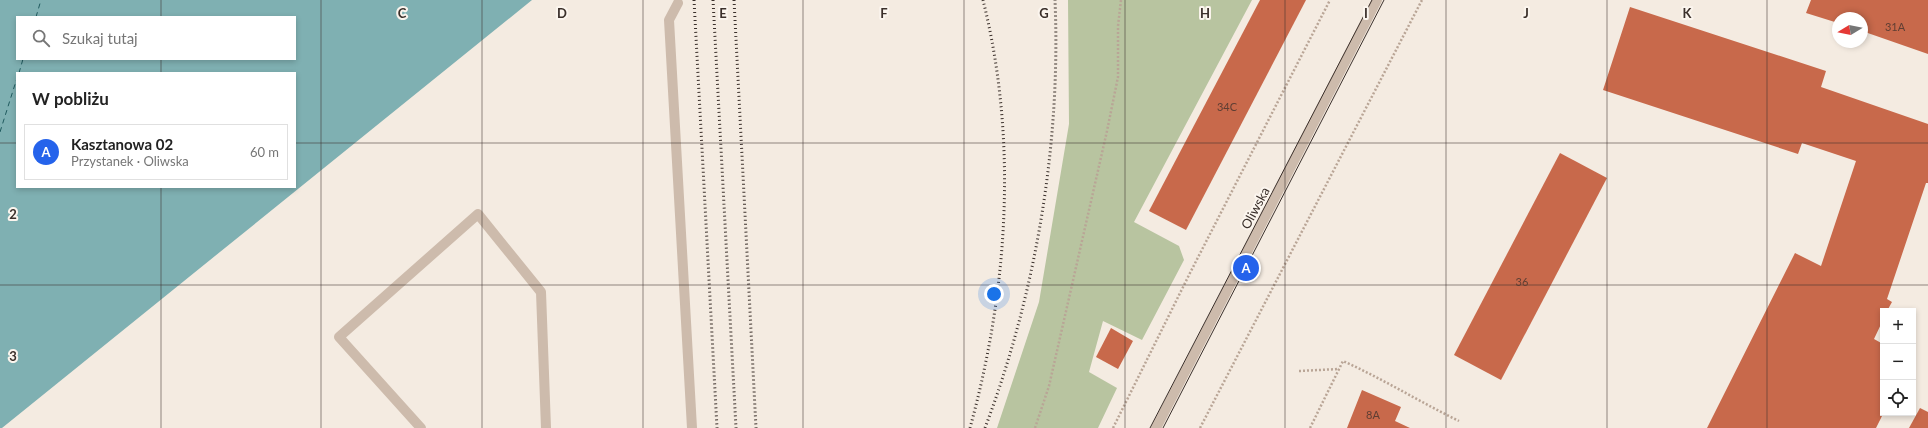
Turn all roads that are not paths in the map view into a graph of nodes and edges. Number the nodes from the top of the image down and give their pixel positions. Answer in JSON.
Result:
{"nodes":[{"id":1,"x":1377,"y":0,"type":"edge"},
{"id":2,"x":678,"y":3,"type":"dead end"},
{"id":3,"x":421,"y":428,"type":"edge"},
{"id":4,"x":546,"y":428,"type":"edge"},
{"id":5,"x":692,"y":428,"type":"edge"},
{"id":6,"x":1156,"y":428,"type":"edge"}],
"edges":[{"from":1,"to":6,"type":"street","name":"Oliwska"},
{"from":2,"to":5,"type":"street"},
{"from":3,"to":4,"type":"street"}]}
